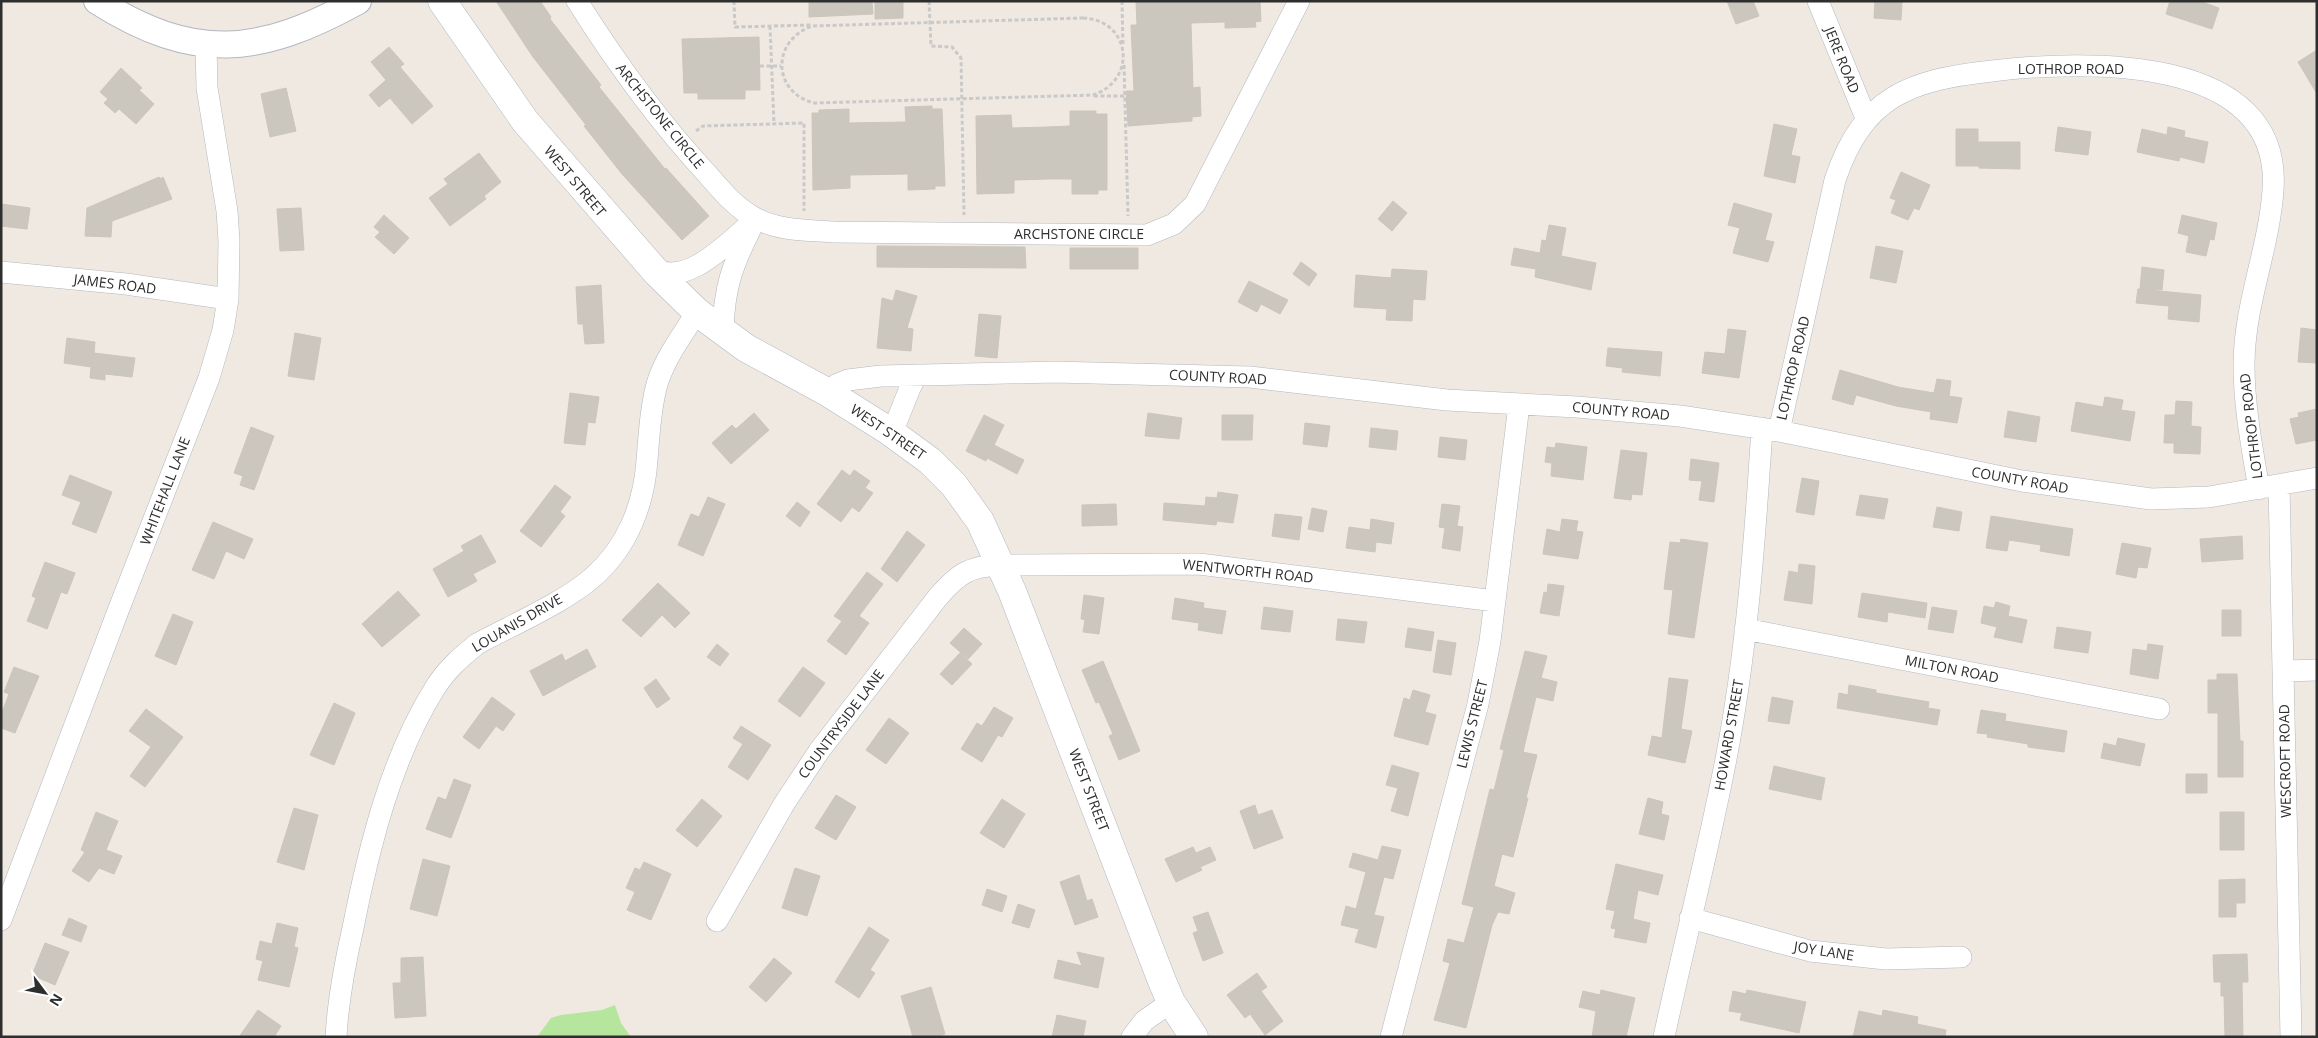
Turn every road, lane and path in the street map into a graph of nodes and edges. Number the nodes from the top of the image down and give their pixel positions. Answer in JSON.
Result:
{"nodes":[{"id":1,"x":96,"y":1,"type":"edge"},
{"id":2,"x":358,"y":1,"type":"edge"},
{"id":3,"x":442,"y":1,"type":"edge"},
{"id":4,"x":577,"y":1,"type":"edge"},
{"id":5,"x":734,"y":1,"type":"edge"},
{"id":6,"x":929,"y":1,"type":"edge"},
{"id":7,"x":1122,"y":1,"type":"edge"},
{"id":8,"x":1300,"y":1,"type":"edge"},
{"id":9,"x":1818,"y":1,"type":"edge"},
{"id":10,"x":930,"y":22,"type":"junction"},
{"id":11,"x":819,"y":25,"type":"junction"},
{"id":12,"x":770,"y":26,"type":"junction"},
{"id":13,"x":206,"y":44,"type":"junction"},
{"id":14,"x":1124,"y":56,"type":"junction"},
{"id":15,"x":760,"y":66,"type":"dead end"},
{"id":16,"x":772,"y":66,"type":"junction"},
{"id":17,"x":781,"y":66,"type":"junction"},
{"id":18,"x":1086,"y":96,"type":"junction"},
{"id":19,"x":1125,"y":96,"type":"junction"},
{"id":20,"x":961,"y":100,"type":"junction"},
{"id":21,"x":1866,"y":118,"type":"junction"},
{"id":22,"x":774,"y":124,"type":"junction"},
{"id":23,"x":681,"y":145,"type":"junction"},
{"id":24,"x":756,"y":219,"type":"junction"},
{"id":25,"x":802,"y":229,"type":"junction"},
{"id":26,"x":964,"y":233,"type":"junction"},
{"id":27,"x":1129,"y":234,"type":"junction"},
{"id":28,"x":647,"y":263,"type":"junction"},
{"id":29,"x":1,"y":272,"type":"edge"},
{"id":30,"x":228,"y":299,"type":"junction"},
{"id":31,"x":697,"y":312,"type":"junction"},
{"id":32,"x":723,"y":331,"type":"junction"},
{"id":33,"x":917,"y":375,"type":"junction"},
{"id":34,"x":827,"y":392,"type":"junction"},
{"id":35,"x":1519,"y":404,"type":"junction"},
{"id":36,"x":1771,"y":429,"type":"junction"},
{"id":37,"x":892,"y":433,"type":"junction"},
{"id":38,"x":2317,"y":478,"type":"edge"},
{"id":39,"x":2269,"y":487,"type":"junction"},
{"id":40,"x":1000,"y":565,"type":"junction"},
{"id":41,"x":1495,"y":601,"type":"junction"},
{"id":42,"x":1745,"y":629,"type":"junction"},
{"id":43,"x":2317,"y":670,"type":"edge"},
{"id":44,"x":2283,"y":671,"type":"junction"},
{"id":45,"x":2159,"y":709,"type":"dead end"},
{"id":46,"x":1690,"y":918,"type":"junction"},
{"id":47,"x":1,"y":920,"type":"edge"},
{"id":48,"x":717,"y":921,"type":"dead end"},
{"id":49,"x":1961,"y":958,"type":"dead end"},
{"id":50,"x":1171,"y":1002,"type":"junction"},
{"id":51,"x":336,"y":1037,"type":"edge"},
{"id":52,"x":1132,"y":1037,"type":"edge"},
{"id":53,"x":1194,"y":1037,"type":"edge"},
{"id":54,"x":1391,"y":1037,"type":"edge"},
{"id":55,"x":1664,"y":1037,"type":"edge"},
{"id":56,"x":2291,"y":1037,"type":"edge"}],
"edges":[{"from":1,"to":13,"type":"street"},
{"from":2,"to":13,"type":"street"},
{"from":3,"to":28,"type":"main road","name":"WEST STREET"},
{"from":4,"to":23,"type":"street","name":"ARCHSTONE CIRCLE"},
{"from":5,"to":12,"type":"path"},
{"from":6,"to":10,"type":"path"},
{"from":7,"to":14,"type":"path"},
{"from":8,"to":27,"type":"street","name":"ARCHSTONE CIRCLE"},
{"from":9,"to":21,"type":"street","name":"JERE ROAD"},
{"from":10,"to":11,"type":"path"},
{"from":10,"to":14,"type":"path"},
{"from":10,"to":20,"type":"path"},
{"from":11,"to":12,"type":"path"},
{"from":11,"to":17,"type":"path"},
{"from":12,"to":16,"type":"path"},
{"from":13,"to":30,"type":"street","name":"WHITEHALL LANE"},
{"from":14,"to":18,"type":"path"},
{"from":14,"to":19,"type":"path"},
{"from":15,"to":16,"type":"path"},
{"from":16,"to":17,"type":"path"},
{"from":16,"to":22,"type":"path"},
{"from":17,"to":20,"type":"path"},
{"from":18,"to":19,"type":"path"},
{"from":18,"to":20,"type":"path"},
{"from":19,"to":27,"type":"path"},
{"from":20,"to":26,"type":"path"},
{"from":21,"to":36,"type":"street","name":"LOTHROP ROAD"},
{"from":21,"to":39,"type":"street","name":"LOTHROP ROAD"},
{"from":22,"to":23,"type":"path"},
{"from":22,"to":25,"type":"path"},
{"from":23,"to":24,"type":"street","name":"ARCHSTONE CIRCLE"},
{"from":24,"to":25,"type":"street","name":"ARCHSTONE CIRCLE"},
{"from":24,"to":28,"type":"street"},
{"from":24,"to":32,"type":"street"},
{"from":25,"to":26,"type":"street","name":"ARCHSTONE CIRCLE"},
{"from":26,"to":27,"type":"street","name":"ARCHSTONE CIRCLE"},
{"from":28,"to":31,"type":"main road","name":"WEST STREET"},
{"from":29,"to":30,"type":"street","name":"JAMES ROAD"},
{"from":30,"to":47,"type":"street","name":"WHITEHALL LANE"},
{"from":31,"to":32,"type":"main road","name":"WEST STREET"},
{"from":31,"to":51,"type":"street","name":"LOUANIS DRIVE"},
{"from":32,"to":34,"type":"main road","name":"WEST STREET"},
{"from":33,"to":34,"type":"street","name":"COUNTY ROAD"},
{"from":33,"to":35,"type":"street","name":"COUNTY ROAD"},
{"from":33,"to":37,"type":"street"},
{"from":34,"to":37,"type":"main road","name":"WEST STREET"},
{"from":35,"to":36,"type":"street","name":"COUNTY ROAD"},
{"from":35,"to":41,"type":"street","name":"LEWIS STREET"},
{"from":36,"to":39,"type":"street","name":"COUNTY ROAD"},
{"from":36,"to":42,"type":"street","name":"HOWARD STREET"},
{"from":37,"to":40,"type":"main road","name":"WEST STREET"},
{"from":38,"to":39,"type":"street","name":"COUNTY ROAD"},
{"from":39,"to":44,"type":"street","name":"WESCROFT ROAD"},
{"from":40,"to":41,"type":"street","name":"WENTWORTH ROAD"},
{"from":40,"to":48,"type":"street","name":"COUNTRYSIDE LANE"},
{"from":40,"to":50,"type":"main road","name":"WEST STREET"},
{"from":41,"to":54,"type":"street","name":"LEWIS STREET"},
{"from":42,"to":45,"type":"street","name":"MILTON ROAD"},
{"from":42,"to":46,"type":"street","name":"HOWARD STREET"},
{"from":43,"to":44,"type":"street"},
{"from":44,"to":56,"type":"street","name":"WESCROFT ROAD"},
{"from":46,"to":49,"type":"street","name":"JOY LANE"},
{"from":46,"to":55,"type":"street","name":"HOWARD STREET"},
{"from":50,"to":52,"type":"street"},
{"from":50,"to":53,"type":"main road","name":"WEST STREET"}]}
